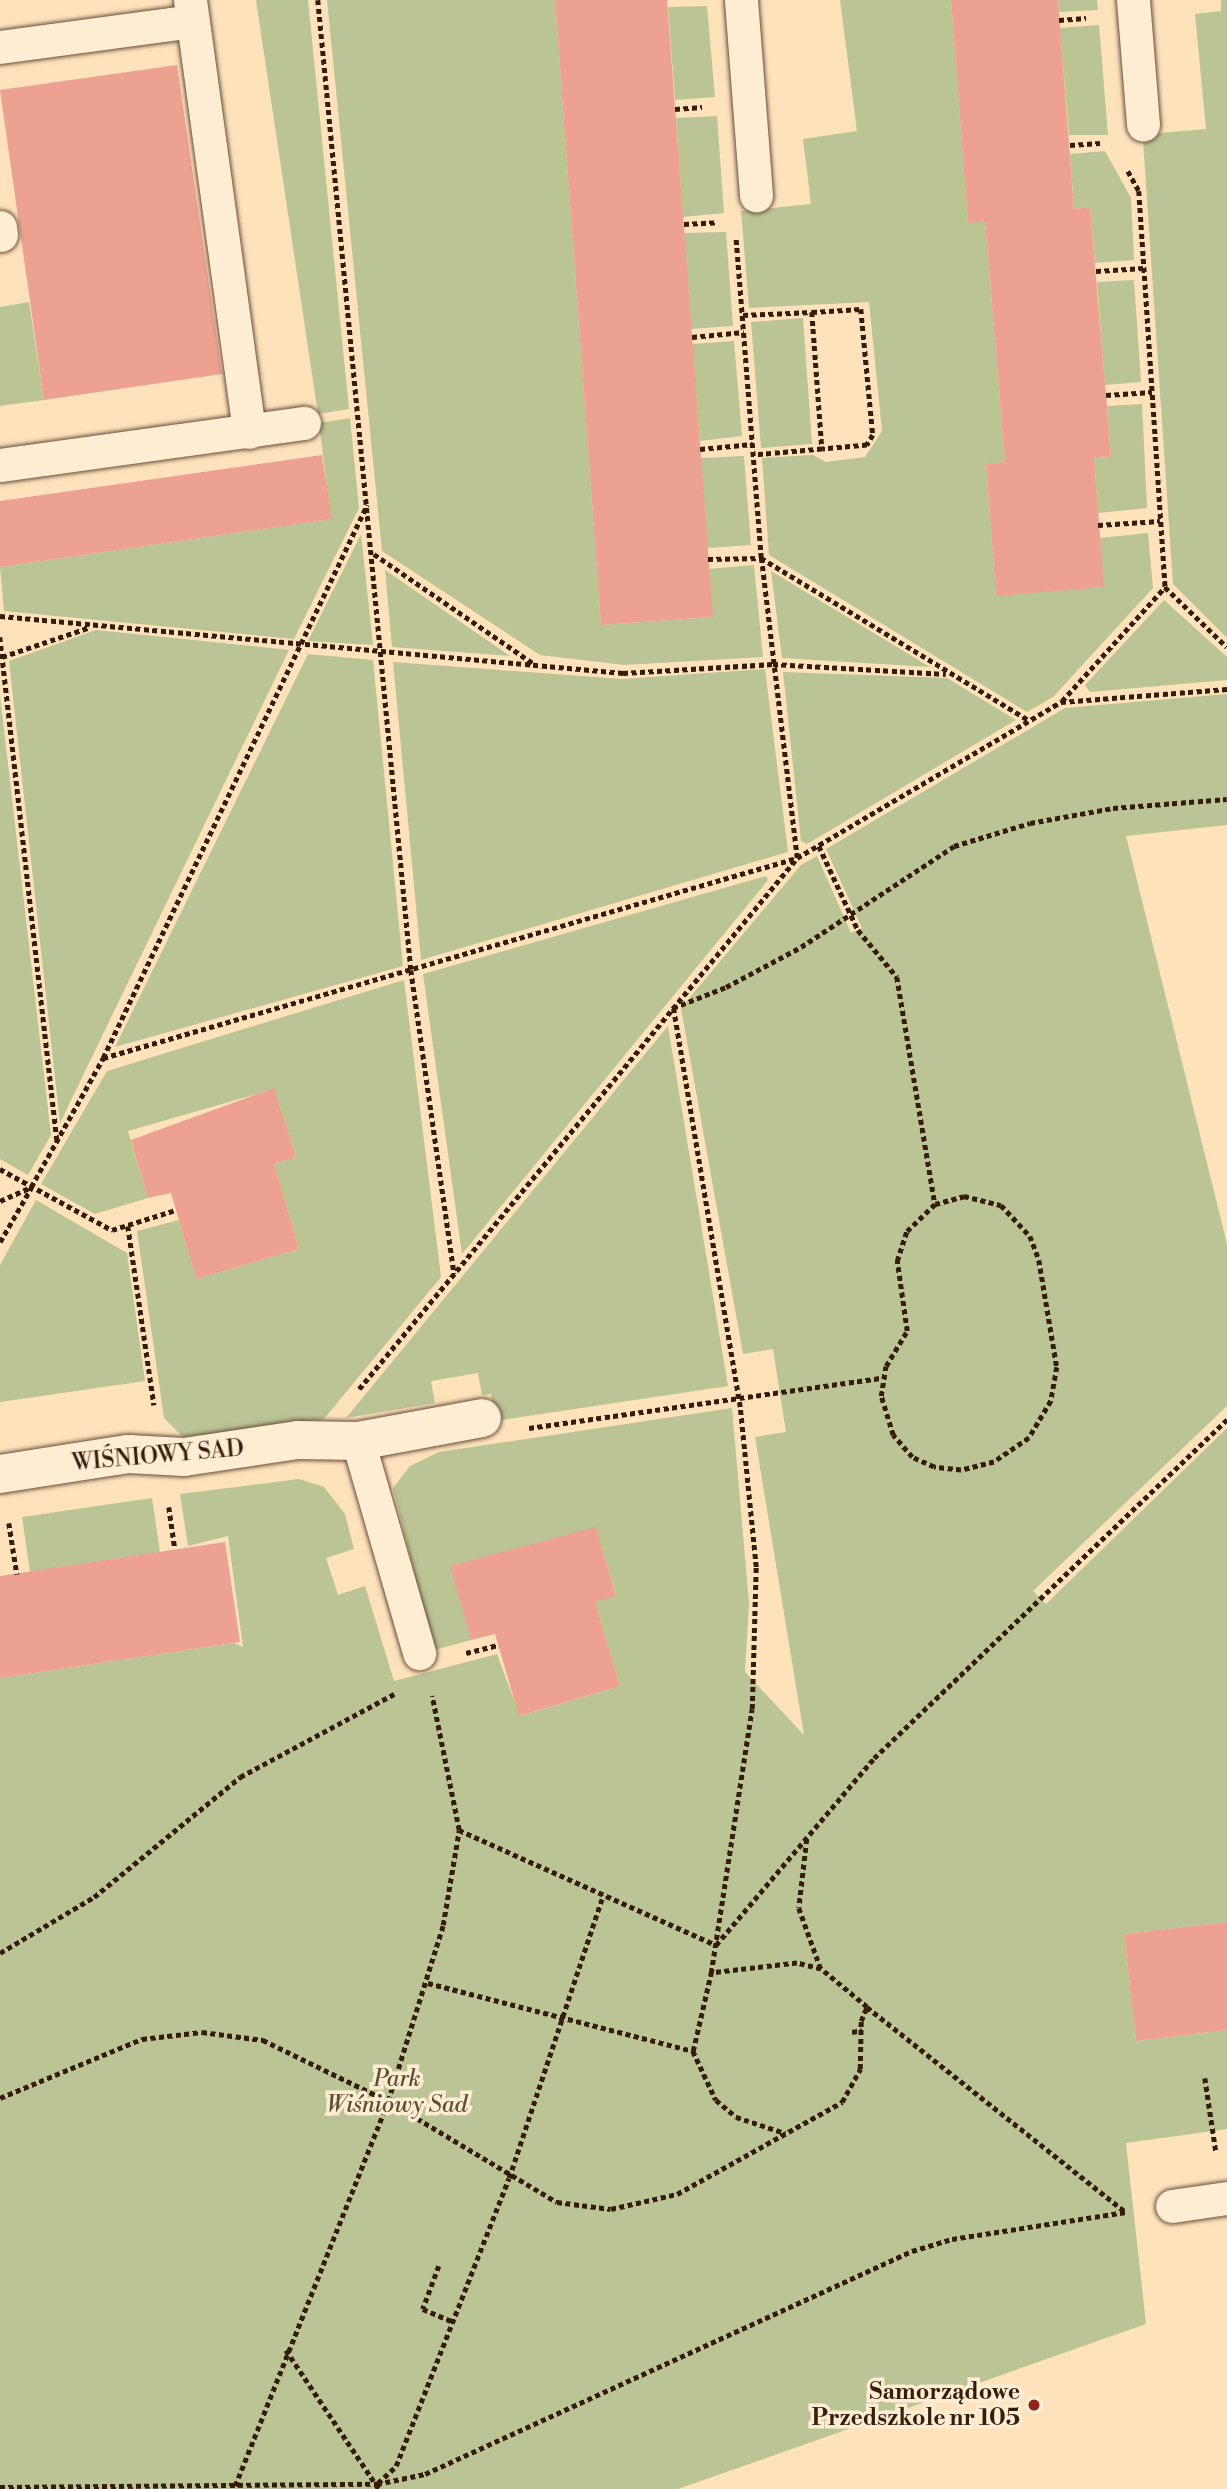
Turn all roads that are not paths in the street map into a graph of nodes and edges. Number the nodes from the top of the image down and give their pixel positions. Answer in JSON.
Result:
{"nodes":[{"id":1,"x":741,"y":0,"type":"edge"},
{"id":2,"x":1133,"y":0,"type":"edge"},
{"id":3,"x":191,"y":11,"type":"edge"},
{"id":4,"x":0,"y":47,"type":"edge"},
{"id":5,"x":1130,"y":133,"type":"road end"},
{"id":6,"x":756,"y":195,"type":"road end"},
{"id":7,"x":304,"y":423,"type":"dead end"},
{"id":8,"x":249,"y":432,"type":"junction"},
{"id":9,"x":0,"y":465,"type":"edge"},
{"id":10,"x":482,"y":1419,"type":"road end"},
{"id":11,"x":345,"y":1441,"type":"junction"},
{"id":12,"x":3,"y":1491,"type":"edge"},
{"id":13,"x":419,"y":1653,"type":"dead end"},
{"id":14,"x":1227,"y":2198,"type":"edge"},
{"id":15,"x":1172,"y":2206,"type":"road end"}],
"edges":[{"from":1,"to":6,"type":"lane"},
{"from":2,"to":5,"type":"lane"},
{"from":3,"to":4,"type":"lane"},
{"from":3,"to":8,"type":"lane"},
{"from":7,"to":8,"type":"lane"},
{"from":8,"to":9,"type":"lane"},
{"from":10,"to":11,"type":"street","name":"WIŚNIOWY SAD"},
{"from":11,"to":12,"type":"street","name":"WIŚNIOWY SAD"},
{"from":11,"to":13,"type":"lane"},
{"from":14,"to":15,"type":"lane"}]}
